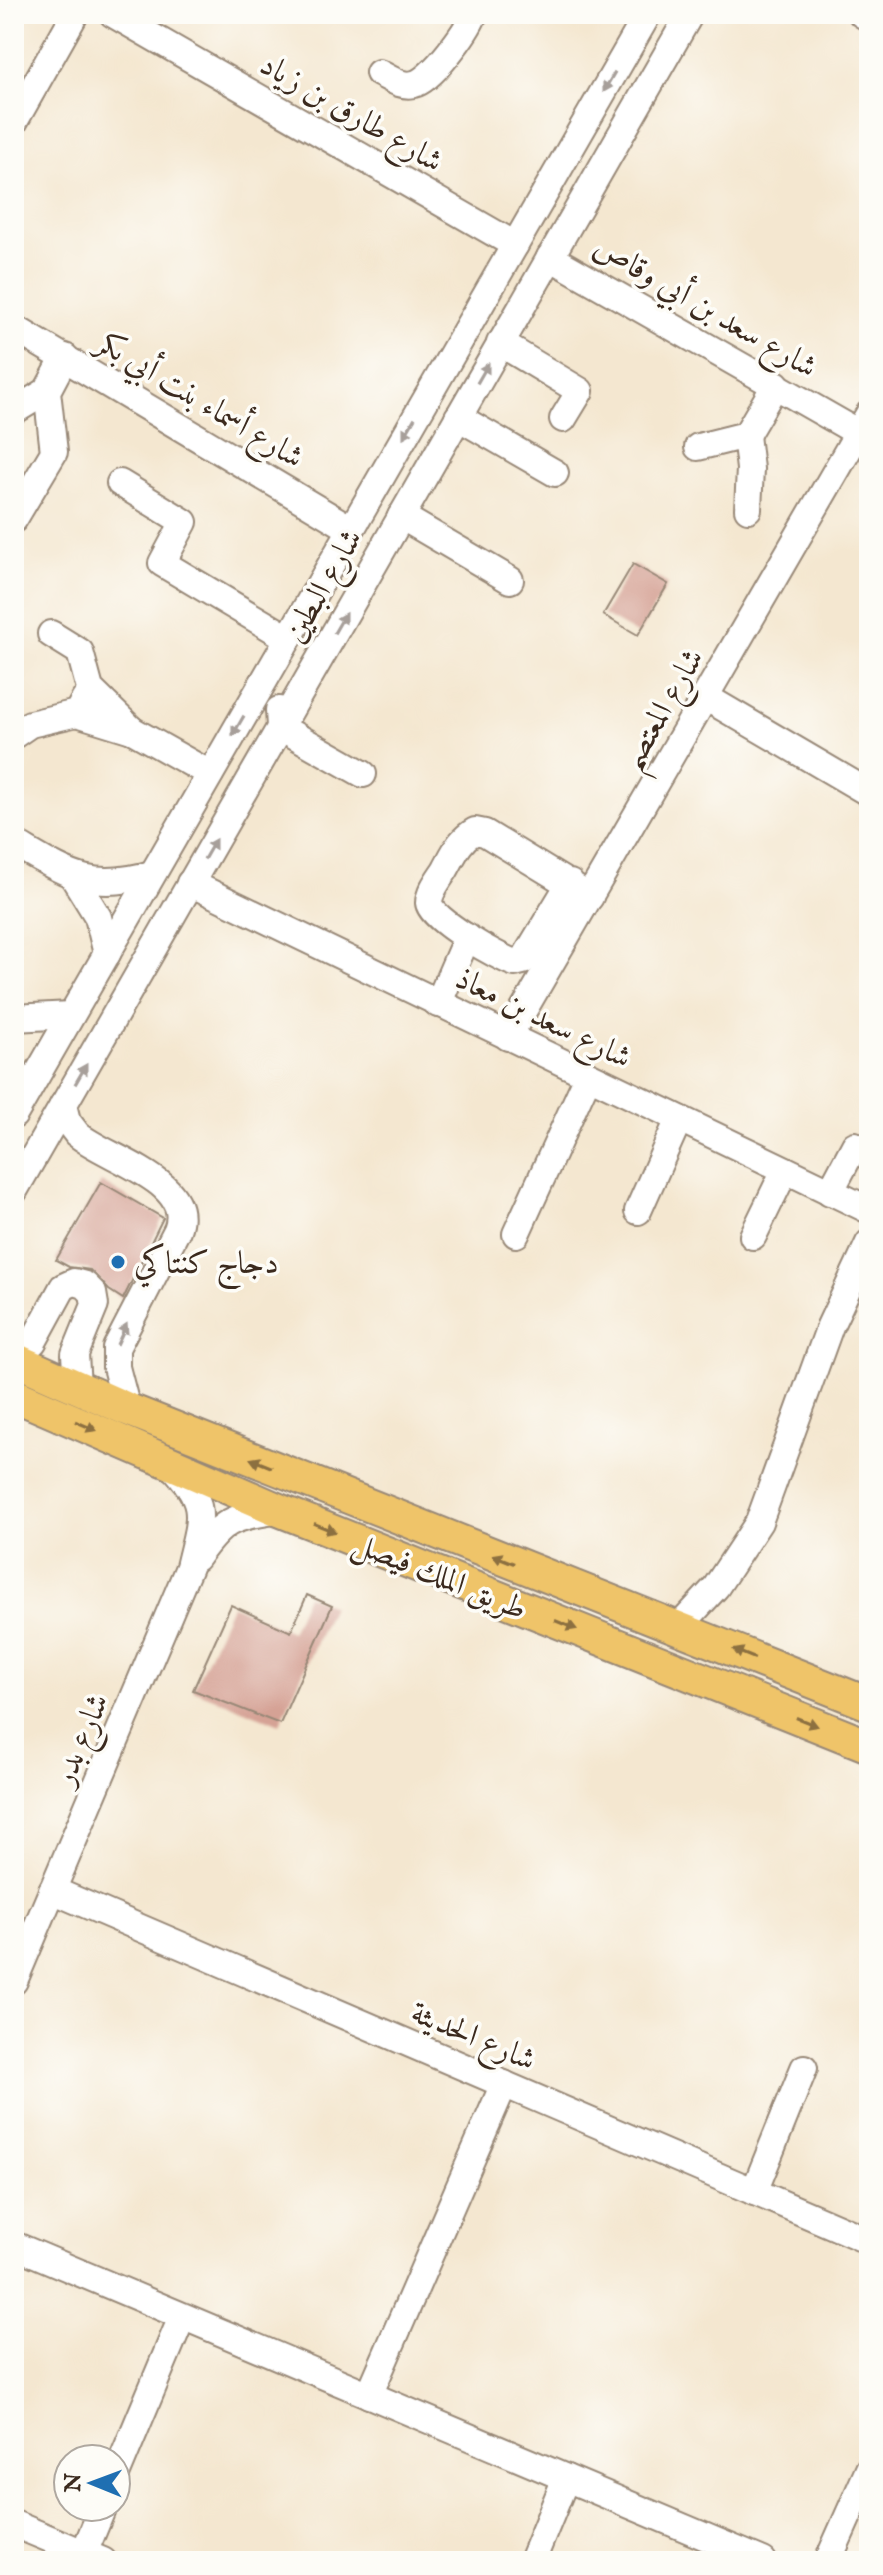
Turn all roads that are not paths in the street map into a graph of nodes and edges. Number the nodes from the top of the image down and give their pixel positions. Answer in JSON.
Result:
{"nodes":[{"id":1,"x":75,"y":14,"type":"edge"},
{"id":2,"x":113,"y":14,"type":"edge"},
{"id":3,"x":474,"y":14,"type":"edge"},
{"id":4,"x":648,"y":14,"type":"edge"},
{"id":5,"x":690,"y":14,"type":"edge"},
{"id":6,"x":862,"y":14,"type":"edge"},
{"id":7,"x":869,"y":18,"type":"edge"},
{"id":8,"x":379,"y":73,"type":"dead end"},
{"id":9,"x":14,"y":122,"type":"edge"},
{"id":10,"x":515,"y":245,"type":"junction"},
{"id":11,"x":550,"y":257,"type":"junction"},
{"id":12,"x":14,"y":328,"type":"edge"},
{"id":13,"x":500,"y":343,"type":"junction"},
{"id":14,"x":65,"y":357,"type":"junction"},
{"id":15,"x":776,"y":384,"type":"junction"},
{"id":16,"x":47,"y":391,"type":"junction"},
{"id":17,"x":14,"y":411,"type":"edge"},
{"id":18,"x":458,"y":417,"type":"junction"},
{"id":19,"x":563,"y":419,"type":"dead end"},
{"id":20,"x":865,"y":428,"type":"edge"},
{"id":21,"x":746,"y":435,"type":"junction"},
{"id":22,"x":698,"y":447,"type":"dead end"},
{"id":23,"x":555,"y":473,"type":"dead end"},
{"id":24,"x":120,"y":483,"type":"dead end"},
{"id":25,"x":754,"y":512,"type":"dead end"},
{"id":26,"x":401,"y":516,"type":"junction"},
{"id":27,"x":14,"y":519,"type":"edge"},
{"id":28,"x":351,"y":529,"type":"junction"},
{"id":29,"x":510,"y":580,"type":"dead end"},
{"id":30,"x":51,"y":634,"type":"dead end"},
{"id":31,"x":288,"y":638,"type":"junction"},
{"id":32,"x":264,"y":680,"type":"junction"},
{"id":33,"x":90,"y":689,"type":"junction"},
{"id":34,"x":707,"y":698,"type":"junction"},
{"id":35,"x":77,"y":713,"type":"junction"},
{"id":36,"x":19,"y":725,"type":"edge"},
{"id":37,"x":280,"y":727,"type":"junction"},
{"id":38,"x":132,"y":730,"type":"junction"},
{"id":39,"x":210,"y":774,"type":"junction"},
{"id":40,"x":363,"y":774,"type":"dead end"},
{"id":41,"x":869,"y":793,"type":"edge"},
{"id":42,"x":14,"y":843,"type":"edge"},
{"id":43,"x":152,"y":874,"type":"junction"},
{"id":44,"x":74,"y":878,"type":"junction"},
{"id":45,"x":190,"y":883,"type":"junction"},
{"id":46,"x":580,"y":890,"type":"junction"},
{"id":47,"x":467,"y":937,"type":"junction"},
{"id":48,"x":107,"y":954,"type":"junction"},
{"id":49,"x":438,"y":1004,"type":"junction"},
{"id":50,"x":71,"y":1015,"type":"junction"},
{"id":51,"x":14,"y":1018,"type":"edge"},
{"id":52,"x":508,"y":1037,"type":"junction"},
{"id":53,"x":588,"y":1076,"type":"junction"},
{"id":54,"x":63,"y":1105,"type":"junction"},
{"id":55,"x":14,"y":1115,"type":"edge"},
{"id":56,"x":679,"y":1119,"type":"junction"},
{"id":57,"x":855,"y":1145,"type":"dead end"},
{"id":58,"x":22,"y":1159,"type":"edge"},
{"id":59,"x":785,"y":1170,"type":"junction"},
{"id":60,"x":14,"y":1191,"type":"edge"},
{"id":61,"x":830,"y":1192,"type":"junction"},
{"id":62,"x":869,"y":1210,"type":"edge"},
{"id":63,"x":638,"y":1211,"type":"dead end"},
{"id":64,"x":516,"y":1234,"type":"dead end"},
{"id":65,"x":753,"y":1236,"type":"dead end"},
{"id":66,"x":869,"y":1243,"type":"edge"},
{"id":67,"x":14,"y":1358,"type":"edge"},
{"id":68,"x":77,"y":1387,"type":"junction"},
{"id":69,"x":14,"y":1395,"type":"edge"},
{"id":70,"x":127,"y":1409,"type":"junction"},
{"id":71,"x":169,"y":1462,"type":"junction"},
{"id":72,"x":279,"y":1510,"type":"junction"},
{"id":73,"x":189,"y":1567,"type":"junction"},
{"id":74,"x":678,"y":1628,"type":"junction"},
{"id":75,"x":869,"y":1704,"type":"edge"},
{"id":76,"x":869,"y":1746,"type":"edge"},
{"id":77,"x":52,"y":1890,"type":"junction"},
{"id":78,"x":14,"y":1981,"type":"edge"},
{"id":79,"x":804,"y":2068,"type":"dead end"},
{"id":80,"x":504,"y":2084,"type":"junction"},
{"id":81,"x":754,"y":2192,"type":"junction"},
{"id":82,"x":869,"y":2241,"type":"edge"},
{"id":83,"x":14,"y":2245,"type":"edge"},
{"id":84,"x":182,"y":2317,"type":"junction"},
{"id":85,"x":369,"y":2395,"type":"junction"},
{"id":86,"x":129,"y":2443,"type":"edge"},
{"id":87,"x":869,"y":2469,"type":"edge"},
{"id":88,"x":566,"y":2478,"type":"junction"},
{"id":89,"x":862,"y":2506,"type":"edge"},
{"id":90,"x":100,"y":2523,"type":"edge"},
{"id":91,"x":14,"y":2524,"type":"edge"},
{"id":92,"x":93,"y":2557,"type":"edge"},
{"id":93,"x":747,"y":2558,"type":"edge"},
{"id":94,"x":532,"y":2561,"type":"edge"},
{"id":95,"x":828,"y":2561,"type":"edge"}],
"edges":[{"from":1,"to":9,"type":"street"},
{"from":2,"to":10,"type":"street","name":"شارع طارق بن زياد"},
{"from":3,"to":8,"type":"street"},
{"from":4,"to":10,"type":"street","name":"شارع البطين","one_way":true},
{"from":5,"to":11,"type":"street","name":"شارع البطين"},
{"from":6,"to":7,"type":"street"},
{"from":10,"to":28,"type":"street","name":"شارع البطين","one_way":true},
{"from":11,"to":13,"type":"street","name":"شارع البطين"},
{"from":11,"to":15,"type":"street","name":"شارع سعد بن أبي وقاص"},
{"from":12,"to":14,"type":"street","name":"شارع أسماء بنت أبي بكر"},
{"from":18,"to":13,"type":"street","name":"شارع البطين","one_way":true},
{"from":13,"to":19,"type":"street"},
{"from":14,"to":16,"type":"street"},
{"from":14,"to":28,"type":"street","name":"شارع أسماء بنت أبي بكر"},
{"from":15,"to":20,"type":"street","name":"شارع سعد بن أبي وقاص"},
{"from":15,"to":21,"type":"street"},
{"from":16,"to":17,"type":"street"},
{"from":16,"to":27,"type":"street"},
{"from":18,"to":23,"type":"street"},
{"from":18,"to":26,"type":"street","name":"شارع البطين"},
{"from":20,"to":34,"type":"street","name":"شارع المعتصم"},
{"from":21,"to":22,"type":"street"},
{"from":21,"to":25,"type":"street"},
{"from":24,"to":31,"type":"street"},
{"from":26,"to":29,"type":"street"},
{"from":37,"to":26,"type":"street","name":"شارع البطين","one_way":true},
{"from":28,"to":31,"type":"street","name":"شارع البطين"},
{"from":30,"to":33,"type":"street"},
{"from":31,"to":32,"type":"street","name":"شارع البطين"},
{"from":32,"to":37,"type":"street"},
{"from":32,"to":39,"type":"street","name":"شارع البطين","one_way":true},
{"from":33,"to":35,"type":"street"},
{"from":33,"to":38,"type":"street"},
{"from":34,"to":41,"type":"street"},
{"from":34,"to":46,"type":"street","name":"شارع المعتصم"},
{"from":35,"to":36,"type":"street"},
{"from":35,"to":38,"type":"street"},
{"from":37,"to":40,"type":"street"},
{"from":45,"to":37,"type":"street","name":"شارع البطين","one_way":true},
{"from":38,"to":39,"type":"street"},
{"from":39,"to":43,"type":"street","name":"شارع البطين"},
{"from":42,"to":44,"type":"street"},
{"from":43,"to":44,"type":"street"},
{"from":43,"to":48,"type":"street","name":"شارع البطين"},
{"from":44,"to":48,"type":"street"},
{"from":45,"to":49,"type":"street","name":"شارع سعد بن معاذ"},
{"from":54,"to":45,"type":"street","name":"شارع البطين","one_way":true},
{"from":46,"to":47,"type":"street"},
{"from":46,"to":47,"type":"street"},
{"from":46,"to":52,"type":"street","name":"شارع المعتصم"},
{"from":47,"to":49,"type":"street"},
{"from":48,"to":50,"type":"street","name":"شارع البطين"},
{"from":49,"to":52,"type":"street","name":"شارع سعد بن معاذ"},
{"from":50,"to":51,"type":"street"},
{"from":50,"to":55,"type":"street","name":"شارع البطين"},
{"from":52,"to":53,"type":"street","name":"شارع سعد بن معاذ"},
{"from":53,"to":56,"type":"street","name":"شارع سعد بن معاذ"},
{"from":53,"to":64,"type":"street"},
{"from":54,"to":58,"type":"street","name":"شارع البطين"},
{"from":70,"to":54,"type":"street","one_way":true},
{"from":56,"to":59,"type":"street","name":"شارع سعد بن معاذ"},
{"from":56,"to":63,"type":"street"},
{"from":57,"to":61,"type":"street"},
{"from":58,"to":60,"type":"street","name":"شارع البطين"},
{"from":59,"to":61,"type":"street","name":"شارع سعد بن معاذ"},
{"from":59,"to":65,"type":"street"},
{"from":61,"to":62,"type":"street","name":"شارع سعد بن معاذ"},
{"from":66,"to":74,"type":"street"},
{"from":67,"to":68,"type":"main road","name":"طريق الملك فيصل"},
{"from":67,"to":68,"type":"street"},
{"from":68,"to":70,"type":"main road","name":"طريق الملك فيصل"},
{"from":69,"to":71,"type":"main road","name":"طريق الملك فيصل","one_way":true},
{"from":74,"to":70,"type":"main road","name":"طريق الملك فيصل","one_way":true},
{"from":71,"to":72,"type":"main road","name":"طريق الملك فيصل"},
{"from":71,"to":73,"type":"street","name":"شارع بدر"},
{"from":72,"to":73,"type":"street","name":"شارع بدر"},
{"from":72,"to":76,"type":"main road","name":"طريق الملك فيصل","one_way":true},
{"from":73,"to":77,"type":"street","name":"شارع بدر"},
{"from":75,"to":74,"type":"main road","name":"طريق الملك فيصل","one_way":true},
{"from":77,"to":78,"type":"street","name":"شارع بدر"},
{"from":77,"to":80,"type":"street","name":"شارع الحديثة"},
{"from":79,"to":81,"type":"street"},
{"from":80,"to":81,"type":"street","name":"شارع الحديثة"},
{"from":80,"to":85,"type":"street"},
{"from":81,"to":82,"type":"street","name":"شارع الحديثة"},
{"from":83,"to":84,"type":"street"},
{"from":84,"to":85,"type":"street"},
{"from":84,"to":86,"type":"street"},
{"from":85,"to":88,"type":"street"},
{"from":87,"to":89,"type":"street"},
{"from":88,"to":93,"type":"street"},
{"from":88,"to":94,"type":"street"},
{"from":89,"to":95,"type":"street"},
{"from":90,"to":92,"type":"street"},
{"from":91,"to":92,"type":"street"}]}
